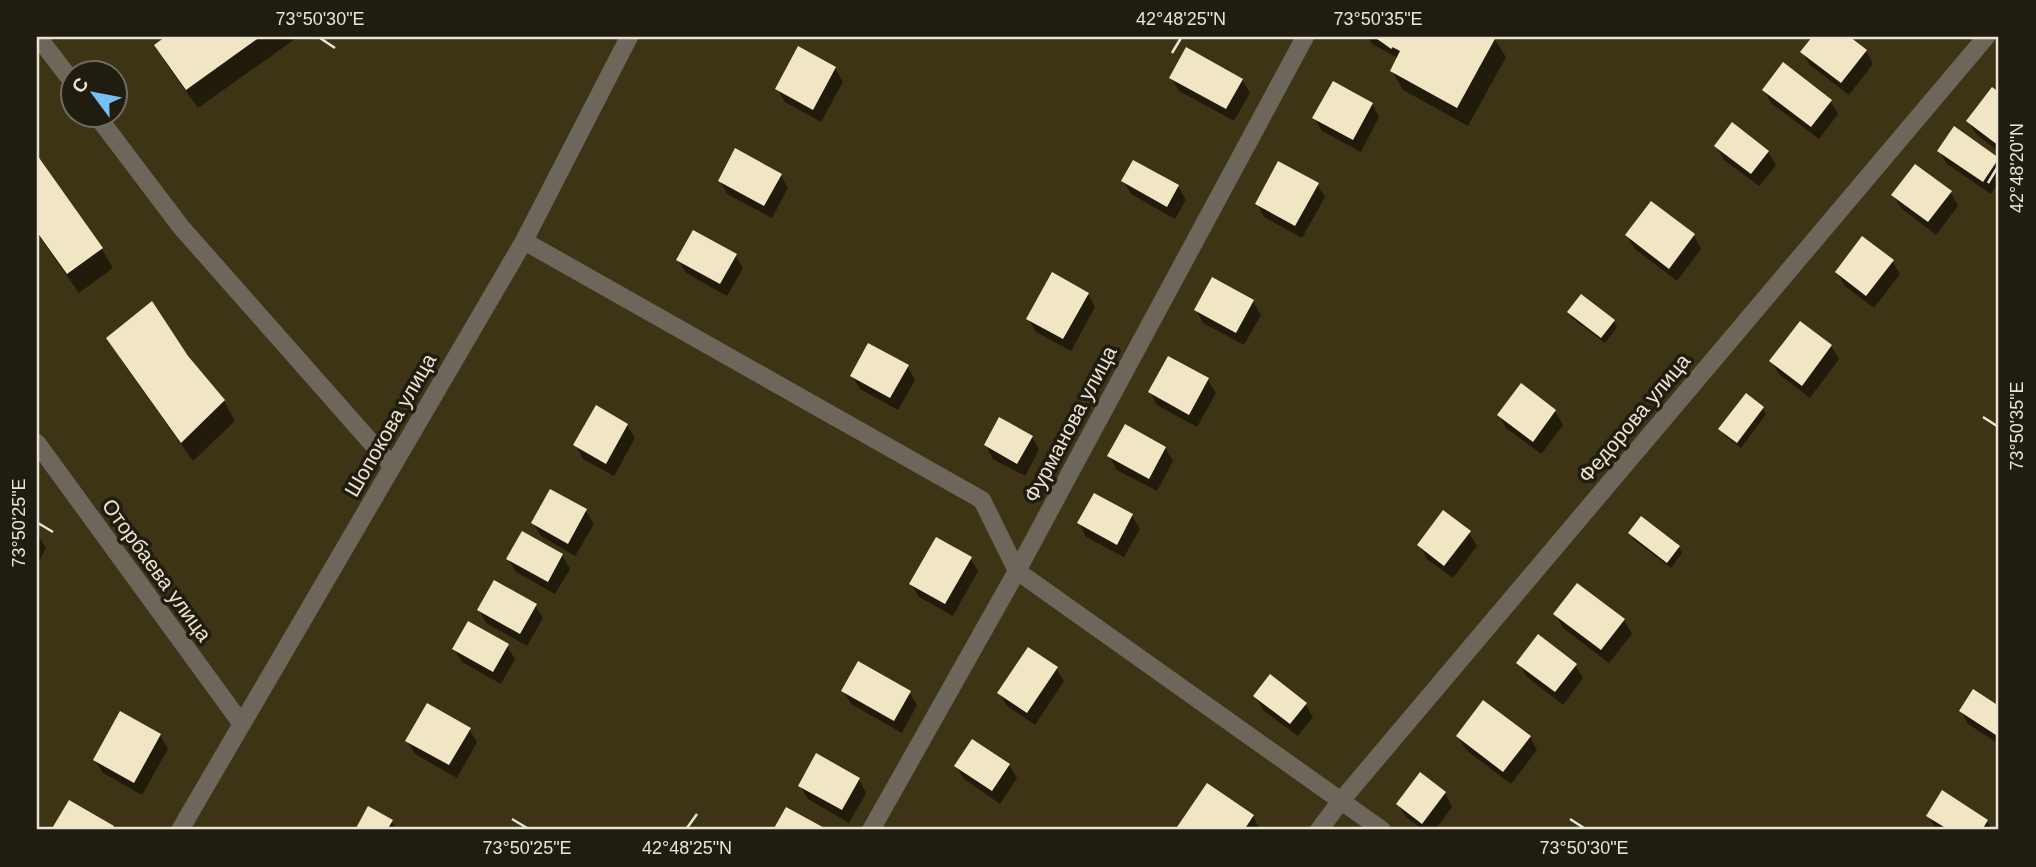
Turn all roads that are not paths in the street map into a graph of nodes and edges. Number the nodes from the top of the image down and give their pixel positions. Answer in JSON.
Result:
{"nodes":[{"id":1,"x":38,"y":37,"type":"edge"},
{"id":2,"x":629,"y":37,"type":"edge"},
{"id":3,"x":1305,"y":37,"type":"edge"},
{"id":4,"x":1986,"y":37,"type":"edge"},
{"id":5,"x":60,"y":66,"type":"edge"},
{"id":6,"x":108,"y":130,"type":"edge"},
{"id":7,"x":524,"y":241,"type":"junction"},
{"id":8,"x":37,"y":443,"type":"edge"},
{"id":9,"x":392,"y":466,"type":"junction"},
{"id":10,"x":1017,"y":570,"type":"junction"},
{"id":11,"x":241,"y":723,"type":"junction"},
{"id":12,"x":1340,"y":802,"type":"junction"},
{"id":13,"x":180,"y":830,"type":"edge"},
{"id":14,"x":871,"y":830,"type":"edge"},
{"id":15,"x":1319,"y":830,"type":"edge"},
{"id":16,"x":1382,"y":830,"type":"edge"}],
"edges":[{"from":1,"to":5,"type":"street"},
{"from":2,"to":7,"type":"street","name":"Шопокова улица"},
{"from":3,"to":10,"type":"street","name":"Фурманова улица"},
{"from":4,"to":12,"type":"street","name":"Федорова улица"},
{"from":6,"to":9,"type":"street"},
{"from":7,"to":9,"type":"street","name":"Шопокова улица"},
{"from":7,"to":10,"type":"street"},
{"from":8,"to":11,"type":"street","name":"Оторбаева улица"},
{"from":9,"to":11,"type":"street","name":"Шопокова улица"},
{"from":10,"to":12,"type":"street"},
{"from":10,"to":14,"type":"street","name":"Фурманова улица"},
{"from":11,"to":13,"type":"street","name":"Шопокова улица"},
{"from":12,"to":15,"type":"street","name":"Федорова улица"},
{"from":12,"to":16,"type":"street"}]}
